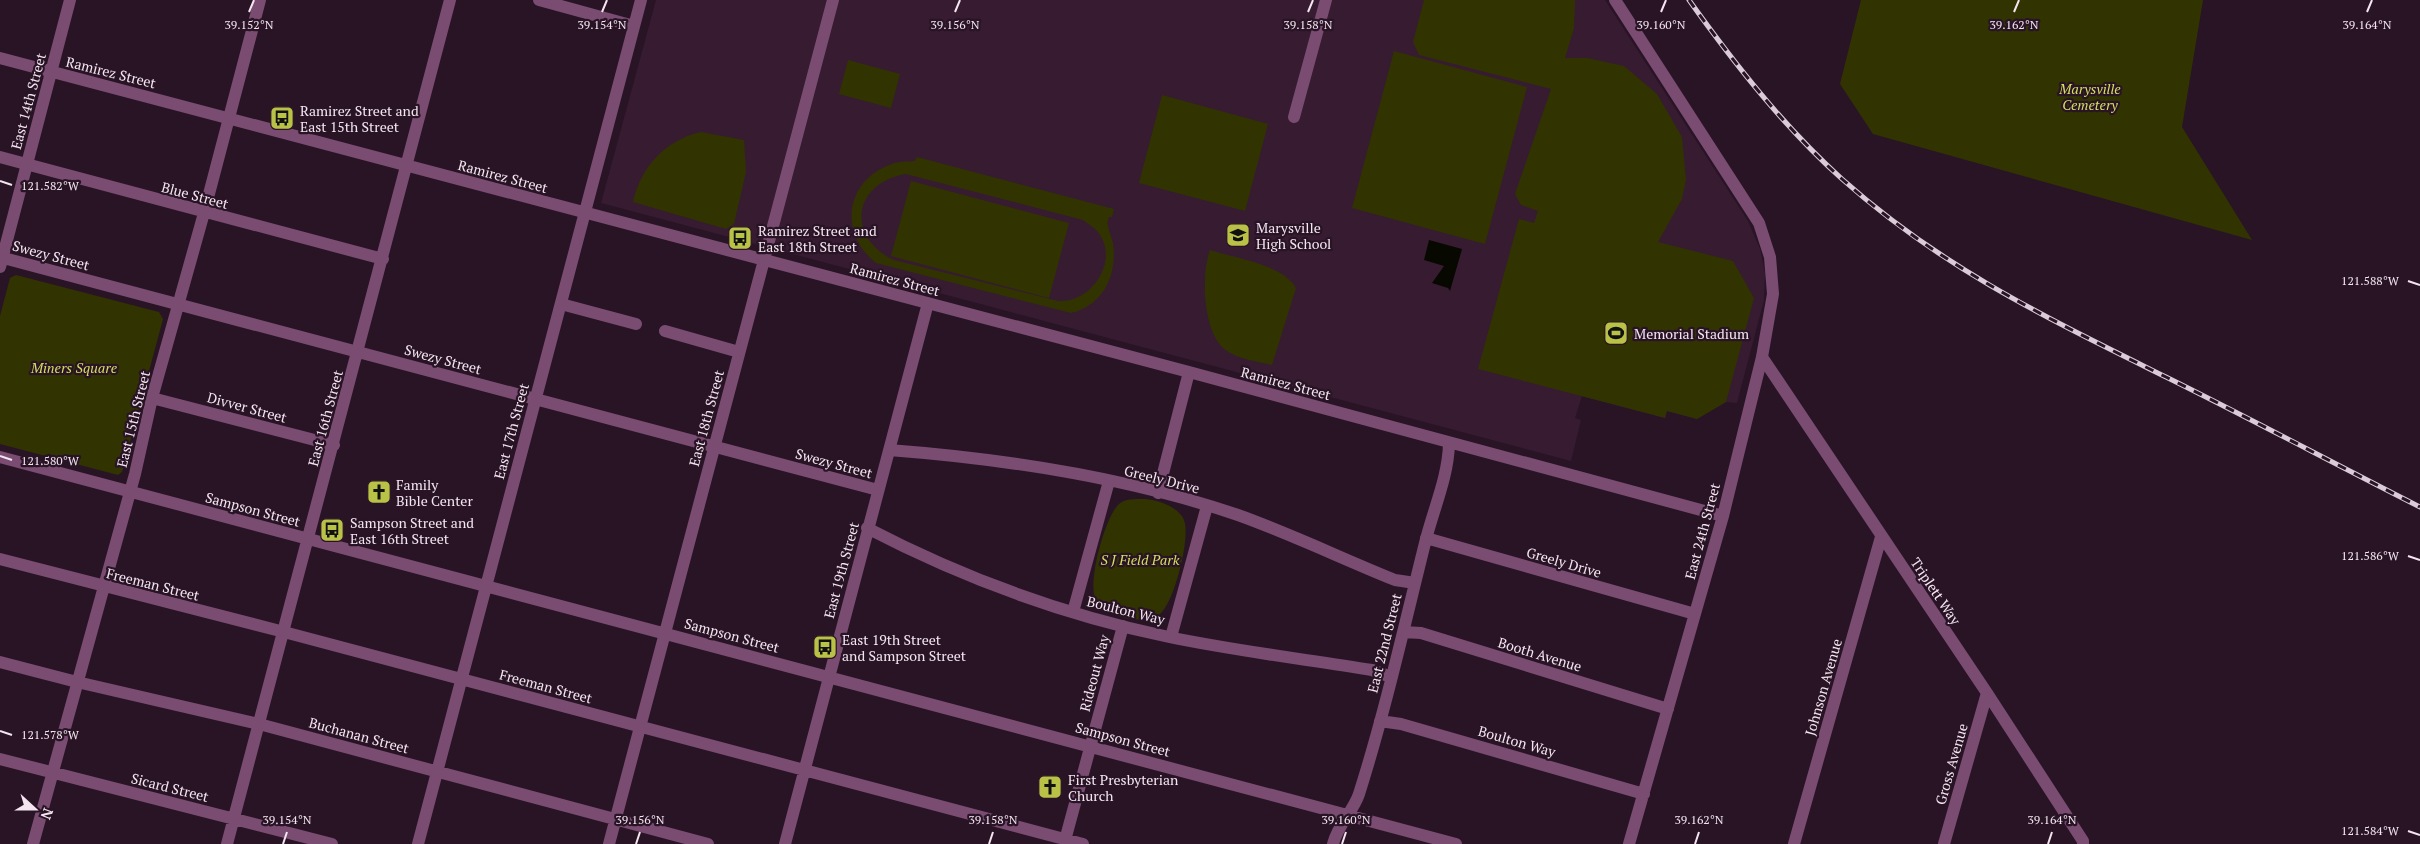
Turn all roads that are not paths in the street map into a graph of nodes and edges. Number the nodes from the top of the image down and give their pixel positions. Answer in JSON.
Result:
{"nodes":[{"id":1,"x":70,"y":0,"type":"edge"},
{"id":2,"x":260,"y":0,"type":"edge"},
{"id":3,"x":450,"y":0,"type":"edge"},
{"id":4,"x":539,"y":0,"type":"edge"},
{"id":5,"x":641,"y":0,"type":"edge"},
{"id":6,"x":833,"y":0,"type":"edge"},
{"id":7,"x":1326,"y":0,"type":"edge"},
{"id":8,"x":1615,"y":0,"type":"edge"},
{"id":9,"x":634,"y":26,"type":"junction"},
{"id":10,"x":0,"y":58,"type":"edge"},
{"id":11,"x":50,"y":72,"type":"junction"},
{"id":12,"x":1294,"y":117,"type":"dead end"},
{"id":13,"x":229,"y":118,"type":"junction"},
{"id":14,"x":0,"y":157,"type":"edge"},
{"id":15,"x":26,"y":164,"type":"junction"},
{"id":16,"x":406,"y":165,"type":"junction"},
{"id":17,"x":204,"y":213,"type":"junction"},
{"id":18,"x":585,"y":213,"type":"junction"},
{"id":19,"x":383,"y":259,"type":"junction"},
{"id":20,"x":763,"y":260,"type":"junction"},
{"id":21,"x":1,"y":261,"type":"edge"},
{"id":22,"x":178,"y":304,"type":"junction"},
{"id":23,"x":561,"y":304,"type":"junction"},
{"id":24,"x":928,"y":304,"type":"junction"},
{"id":25,"x":636,"y":324,"type":"dead end"},
{"id":26,"x":665,"y":331,"type":"dead end"},
{"id":27,"x":358,"y":352,"type":"junction"},
{"id":28,"x":739,"y":352,"type":"junction"},
{"id":29,"x":1762,"y":357,"type":"junction"},
{"id":30,"x":1189,"y":372,"type":"junction"},
{"id":31,"x":152,"y":398,"type":"junction"},
{"id":32,"x":535,"y":399,"type":"junction"},
{"id":33,"x":1450,"y":444,"type":"junction"},
{"id":34,"x":334,"y":445,"type":"junction"},
{"id":35,"x":714,"y":446,"type":"junction"},
{"id":36,"x":889,"y":450,"type":"junction"},
{"id":37,"x":0,"y":457,"type":"edge"},
{"id":38,"x":1109,"y":481,"type":"junction"},
{"id":39,"x":878,"y":490,"type":"junction"},
{"id":40,"x":130,"y":492,"type":"junction"},
{"id":41,"x":1158,"y":493,"type":"junction"},
{"id":42,"x":1207,"y":506,"type":"junction"},
{"id":43,"x":1723,"y":516,"type":"junction"},
{"id":44,"x":868,"y":528,"type":"junction"},
{"id":45,"x":1881,"y":537,"type":"junction"},
{"id":46,"x":309,"y":538,"type":"junction"},
{"id":47,"x":1426,"y":538,"type":"junction"},
{"id":48,"x":0,"y":559,"type":"edge"},
{"id":49,"x":1415,"y":584,"type":"junction"},
{"id":50,"x":102,"y":586,"type":"junction"},
{"id":51,"x":485,"y":586,"type":"junction"},
{"id":52,"x":1074,"y":612,"type":"junction"},
{"id":53,"x":1695,"y":614,"type":"junction"},
{"id":54,"x":1123,"y":626,"type":"junction"},
{"id":55,"x":284,"y":632,"type":"junction"},
{"id":56,"x":1403,"y":632,"type":"junction"},
{"id":57,"x":664,"y":633,"type":"junction"},
{"id":58,"x":1171,"y":637,"type":"junction"},
{"id":59,"x":0,"y":662,"type":"edge"},
{"id":60,"x":829,"y":676,"type":"junction"},
{"id":61,"x":1391,"y":677,"type":"junction"},
{"id":62,"x":462,"y":679,"type":"junction"},
{"id":63,"x":77,"y":682,"type":"junction"},
{"id":64,"x":1988,"y":693,"type":"junction"},
{"id":65,"x":1668,"y":709,"type":"junction"},
{"id":66,"x":1380,"y":722,"type":"junction"},
{"id":67,"x":259,"y":724,"type":"junction"},
{"id":68,"x":640,"y":726,"type":"junction"},
{"id":69,"x":1090,"y":746,"type":"junction"},
{"id":70,"x":0,"y":759,"type":"edge"},
{"id":71,"x":804,"y":770,"type":"junction"},
{"id":72,"x":52,"y":772,"type":"junction"},
{"id":73,"x":438,"y":772,"type":"junction"},
{"id":74,"x":1644,"y":794,"type":"junction"},
{"id":75,"x":1347,"y":814,"type":"junction"},
{"id":76,"x":234,"y":818,"type":"junction"},
{"id":77,"x":616,"y":820,"type":"junction"},
{"id":78,"x":1065,"y":842,"type":"edge"},
{"id":79,"x":33,"y":844,"type":"edge"},
{"id":80,"x":227,"y":844,"type":"edge"},
{"id":81,"x":332,"y":844,"type":"edge"},
{"id":82,"x":418,"y":844,"type":"edge"},
{"id":83,"x":609,"y":844,"type":"edge"},
{"id":84,"x":708,"y":844,"type":"edge"},
{"id":85,"x":785,"y":844,"type":"edge"},
{"id":86,"x":1082,"y":844,"type":"edge"},
{"id":87,"x":1333,"y":844,"type":"edge"},
{"id":88,"x":1456,"y":844,"type":"edge"},
{"id":89,"x":1629,"y":844,"type":"edge"},
{"id":90,"x":1794,"y":844,"type":"edge"},
{"id":91,"x":1944,"y":844,"type":"edge"},
{"id":92,"x":2083,"y":844,"type":"edge"}],
"edges":[{"from":1,"to":11,"type":"street","name":"East 14th Street"},
{"from":2,"to":13,"type":"street","name":"East 15th Street"},
{"from":3,"to":16,"type":"street","name":"East 16th Street"},
{"from":4,"to":9,"type":"street"},
{"from":5,"to":9,"type":"street","name":"East 17th Street"},
{"from":6,"to":20,"type":"street","name":"East 18th Street"},
{"from":7,"to":12,"type":"street"},
{"from":8,"to":29,"type":"street","name":"East 24th Street"},
{"from":9,"to":18,"type":"street","name":"East 17th Street"},
{"from":10,"to":11,"type":"street","name":"Ramirez Street"},
{"from":11,"to":13,"type":"street","name":"Ramirez Street"},
{"from":11,"to":15,"type":"street","name":"East 14th Street"},
{"from":13,"to":16,"type":"street","name":"Ramirez Street"},
{"from":13,"to":17,"type":"street","name":"East 15th Street"},
{"from":14,"to":15,"type":"street","name":"Blue Street"},
{"from":15,"to":17,"type":"street","name":"Blue Street"},
{"from":15,"to":21,"type":"street","name":"East 14th Street"},
{"from":16,"to":18,"type":"street","name":"Ramirez Street"},
{"from":16,"to":19,"type":"street","name":"East 16th Street"},
{"from":17,"to":19,"type":"street","name":"Blue Street"},
{"from":17,"to":22,"type":"street","name":"East 15th Street"},
{"from":18,"to":20,"type":"street","name":"Ramirez Street"},
{"from":18,"to":23,"type":"street","name":"East 17th Street"},
{"from":19,"to":27,"type":"street","name":"East 16th Street"},
{"from":20,"to":24,"type":"street","name":"Ramirez Street"},
{"from":20,"to":28,"type":"street","name":"East 18th Street"},
{"from":21,"to":22,"type":"street","name":"Swezy Street"},
{"from":22,"to":27,"type":"street","name":"Swezy Street"},
{"from":22,"to":31,"type":"street","name":"East 15th Street"},
{"from":23,"to":25,"type":"street"},
{"from":23,"to":32,"type":"street","name":"East 17th Street"},
{"from":24,"to":30,"type":"street","name":"Ramirez Street"},
{"from":24,"to":36,"type":"street","name":"East 19th Street"},
{"from":26,"to":28,"type":"street"},
{"from":27,"to":32,"type":"street","name":"Swezy Street"},
{"from":27,"to":34,"type":"street","name":"East 16th Street"},
{"from":28,"to":35,"type":"street","name":"East 18th Street"},
{"from":29,"to":43,"type":"street","name":"East 24th Street"},
{"from":29,"to":45,"type":"street","name":"Triplett Way"},
{"from":30,"to":33,"type":"street","name":"Ramirez Street"},
{"from":30,"to":41,"type":"street"},
{"from":31,"to":34,"type":"street","name":"Divver Street"},
{"from":31,"to":40,"type":"street","name":"East 15th Street"},
{"from":32,"to":35,"type":"street","name":"Swezy Street"},
{"from":32,"to":51,"type":"street","name":"East 17th Street"},
{"from":33,"to":43,"type":"street","name":"Ramirez Street"},
{"from":33,"to":47,"type":"street","name":"East 22nd Street"},
{"from":34,"to":46,"type":"street","name":"East 16th Street"},
{"from":35,"to":39,"type":"street","name":"Swezy Street"},
{"from":35,"to":57,"type":"street","name":"East 18th Street"},
{"from":36,"to":38,"type":"street","name":"Greely Drive"},
{"from":36,"to":39,"type":"street","name":"East 19th Street"},
{"from":37,"to":40,"type":"street","name":"Sampson Street"},
{"from":38,"to":41,"type":"street","name":"Greely Drive"},
{"from":38,"to":52,"type":"street"},
{"from":39,"to":44,"type":"street","name":"East 19th Street"},
{"from":40,"to":46,"type":"street","name":"Sampson Street"},
{"from":40,"to":50,"type":"street","name":"East 15th Street"},
{"from":41,"to":42,"type":"street","name":"Greely Drive"},
{"from":42,"to":49,"type":"street","name":"Greely Drive"},
{"from":42,"to":58,"type":"street"},
{"from":43,"to":53,"type":"street","name":"East 24th Street"},
{"from":44,"to":52,"type":"street","name":"Boulton Way"},
{"from":44,"to":60,"type":"street","name":"East 19th Street"},
{"from":45,"to":64,"type":"street","name":"Triplett Way"},
{"from":45,"to":90,"type":"street","name":"Johnson Avenue"},
{"from":46,"to":51,"type":"street","name":"Sampson Street"},
{"from":46,"to":55,"type":"street","name":"East 16th Street"},
{"from":47,"to":49,"type":"street","name":"East 22nd Street"},
{"from":47,"to":53,"type":"street","name":"Greely Drive"},
{"from":48,"to":50,"type":"street","name":"Freeman Street"},
{"from":49,"to":56,"type":"street","name":"East 22nd Street"},
{"from":50,"to":55,"type":"street","name":"Freeman Street"},
{"from":50,"to":63,"type":"street","name":"East 15th Street"},
{"from":51,"to":57,"type":"street","name":"Sampson Street"},
{"from":51,"to":62,"type":"street","name":"East 17th Street"},
{"from":52,"to":54,"type":"street","name":"Boulton Way"},
{"from":53,"to":65,"type":"street","name":"East 24th Street"},
{"from":54,"to":58,"type":"street","name":"Boulton Way"},
{"from":54,"to":69,"type":"street","name":"Rideout Way"},
{"from":55,"to":62,"type":"street","name":"Freeman Street"},
{"from":55,"to":67,"type":"street","name":"East 16th Street"},
{"from":56,"to":61,"type":"street","name":"East 22nd Street"},
{"from":56,"to":65,"type":"street","name":"Booth Avenue"},
{"from":57,"to":60,"type":"street","name":"Sampson Street"},
{"from":57,"to":68,"type":"street","name":"East 18th Street"},
{"from":58,"to":61,"type":"street","name":"Boulton Way"},
{"from":59,"to":63,"type":"street","name":"Buchanan Street"},
{"from":60,"to":69,"type":"street","name":"Sampson Street"},
{"from":60,"to":71,"type":"street","name":"East 19th Street"},
{"from":61,"to":66,"type":"street","name":"East 22nd Street"},
{"from":62,"to":68,"type":"street","name":"Freeman Street"},
{"from":62,"to":73,"type":"street","name":"East 17th Street"},
{"from":63,"to":67,"type":"street","name":"Buchanan Street"},
{"from":63,"to":72,"type":"street","name":"East 15th Street"},
{"from":64,"to":91,"type":"street","name":"Gross Avenue"},
{"from":64,"to":92,"type":"street","name":"Triplett Way"},
{"from":65,"to":74,"type":"street","name":"East 24th Street"},
{"from":66,"to":74,"type":"street","name":"Boulton Way"},
{"from":66,"to":75,"type":"street","name":"East 22nd Street"},
{"from":67,"to":73,"type":"street","name":"Buchanan Street"},
{"from":67,"to":76,"type":"street","name":"East 16th Street"},
{"from":68,"to":71,"type":"street","name":"Freeman Street"},
{"from":68,"to":77,"type":"street","name":"East 18th Street"},
{"from":69,"to":75,"type":"street","name":"Sampson Street"},
{"from":69,"to":78,"type":"street","name":"Rideout Way"},
{"from":70,"to":72,"type":"street","name":"Sicard Street"},
{"from":71,"to":78,"type":"street","name":"Freeman Street"},
{"from":71,"to":85,"type":"street","name":"East 19th Street"},
{"from":72,"to":76,"type":"street","name":"Sicard Street"},
{"from":72,"to":79,"type":"street","name":"East 15th Street"},
{"from":73,"to":77,"type":"street","name":"Buchanan Street"},
{"from":73,"to":82,"type":"street","name":"East 17th Street"},
{"from":74,"to":89,"type":"street","name":"East 24th Street"},
{"from":75,"to":87,"type":"street","name":"East 22nd Street"},
{"from":75,"to":88,"type":"street","name":"Sampson Street"},
{"from":76,"to":80,"type":"street","name":"East 16th Street"},
{"from":76,"to":81,"type":"street","name":"Sicard Street"},
{"from":77,"to":83,"type":"street","name":"East 18th Street"},
{"from":77,"to":84,"type":"street","name":"Buchanan Street"},
{"from":78,"to":86,"type":"street","name":"Freeman Street"}]}
